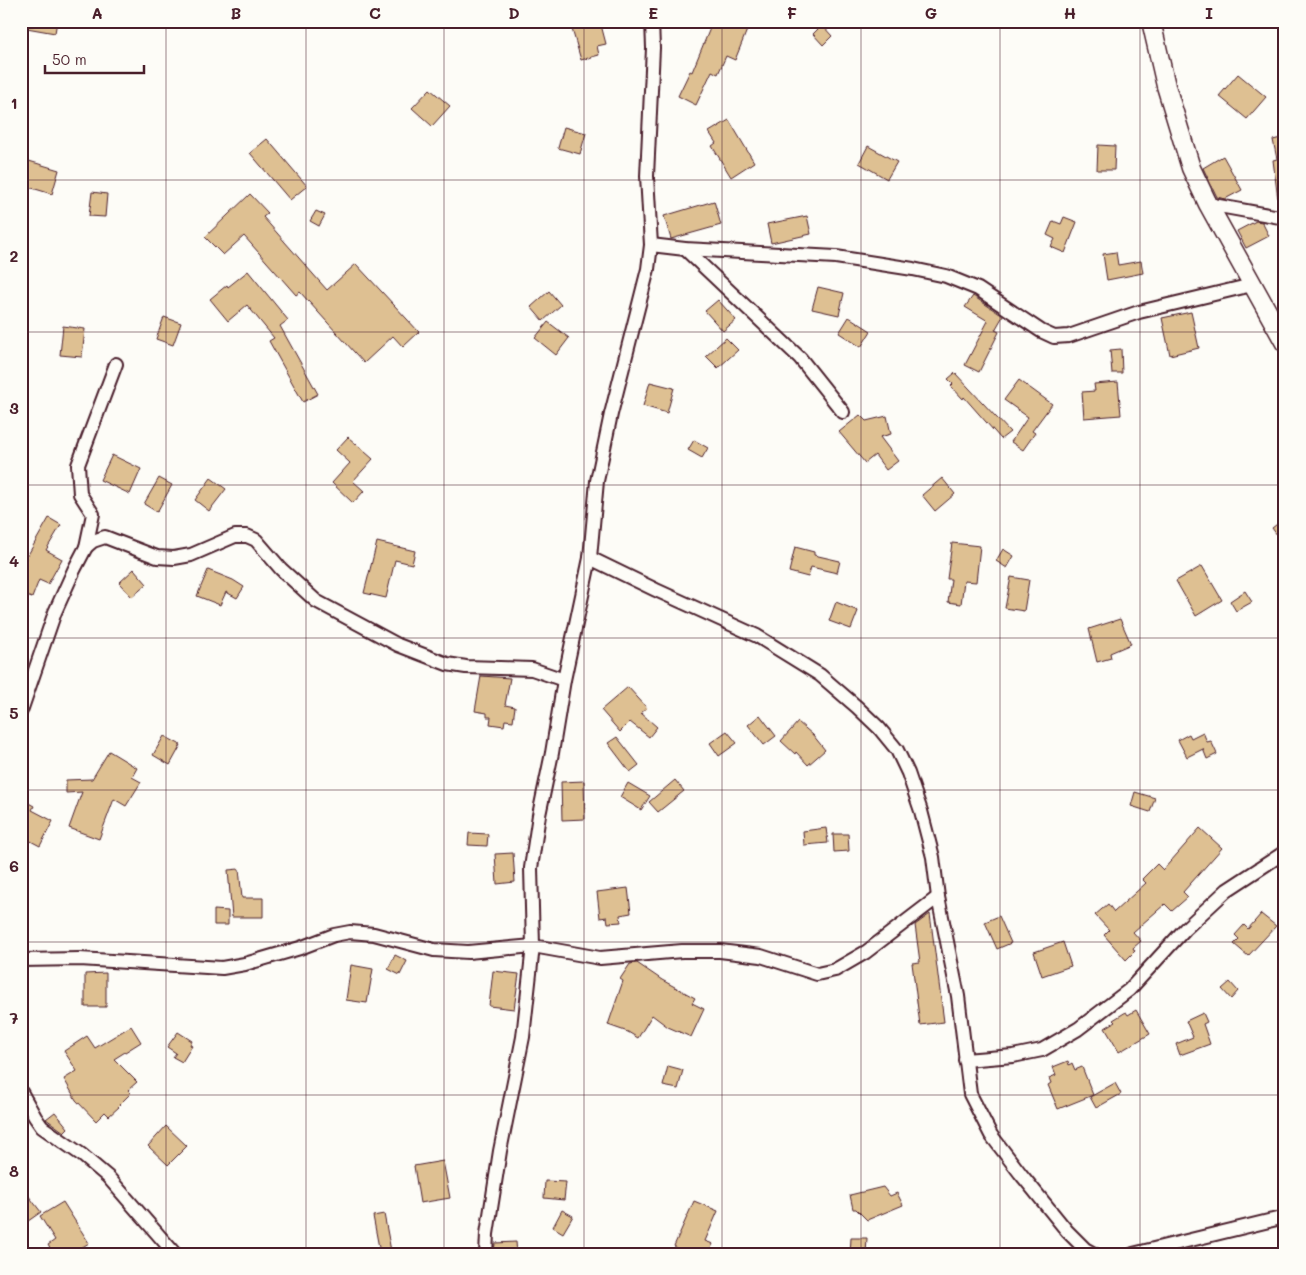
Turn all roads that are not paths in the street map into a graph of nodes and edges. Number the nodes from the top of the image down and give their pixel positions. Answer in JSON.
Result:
{"nodes":[{"id":1,"x":652,"y":21,"type":"edge"},
{"id":2,"x":1151,"y":21,"type":"edge"},
{"id":3,"x":1208,"y":204,"type":"junction"},
{"id":4,"x":1285,"y":218,"type":"edge"},
{"id":5,"x":651,"y":245,"type":"junction"},
{"id":6,"x":685,"y":249,"type":"junction"},
{"id":7,"x":1252,"y":285,"type":"junction"},
{"id":8,"x":1285,"y":343,"type":"edge"},
{"id":9,"x":116,"y":364,"type":"dead end"},
{"id":10,"x":844,"y":412,"type":"dead end"},
{"id":11,"x":86,"y":546,"type":"junction"},
{"id":12,"x":590,"y":558,"type":"junction"},
{"id":13,"x":564,"y":680,"type":"junction"},
{"id":14,"x":21,"y":712,"type":"edge"},
{"id":15,"x":1285,"y":852,"type":"edge"},
{"id":16,"x":938,"y":897,"type":"junction"},
{"id":17,"x":533,"y":946,"type":"junction"},
{"id":18,"x":21,"y":960,"type":"edge"},
{"id":19,"x":965,"y":1060,"type":"junction"},
{"id":20,"x":21,"y":1092,"type":"edge"},
{"id":21,"x":1285,"y":1217,"type":"edge"},
{"id":22,"x":1085,"y":1252,"type":"edge"},
{"id":23,"x":175,"y":1254,"type":"edge"},
{"id":24,"x":486,"y":1254,"type":"edge"},
{"id":25,"x":1133,"y":1254,"type":"edge"}],
"edges":[{"from":1,"to":5,"type":"street"},
{"from":2,"to":3,"type":"main road"},
{"from":3,"to":4,"type":"street"},
{"from":3,"to":7,"type":"main road"},
{"from":5,"to":6,"type":"street"},
{"from":5,"to":12,"type":"street"},
{"from":6,"to":7,"type":"street"},
{"from":6,"to":10,"type":"street"},
{"from":7,"to":8,"type":"main road"},
{"from":9,"to":11,"type":"street"},
{"from":11,"to":13,"type":"street"},
{"from":11,"to":14,"type":"street"},
{"from":12,"to":13,"type":"street"},
{"from":12,"to":16,"type":"street"},
{"from":13,"to":17,"type":"street"},
{"from":15,"to":19,"type":"street"},
{"from":16,"to":17,"type":"street"},
{"from":16,"to":19,"type":"street"},
{"from":17,"to":18,"type":"street"},
{"from":17,"to":24,"type":"street"},
{"from":19,"to":22,"type":"street"},
{"from":20,"to":23,"type":"street"},
{"from":21,"to":25,"type":"street"}]}
